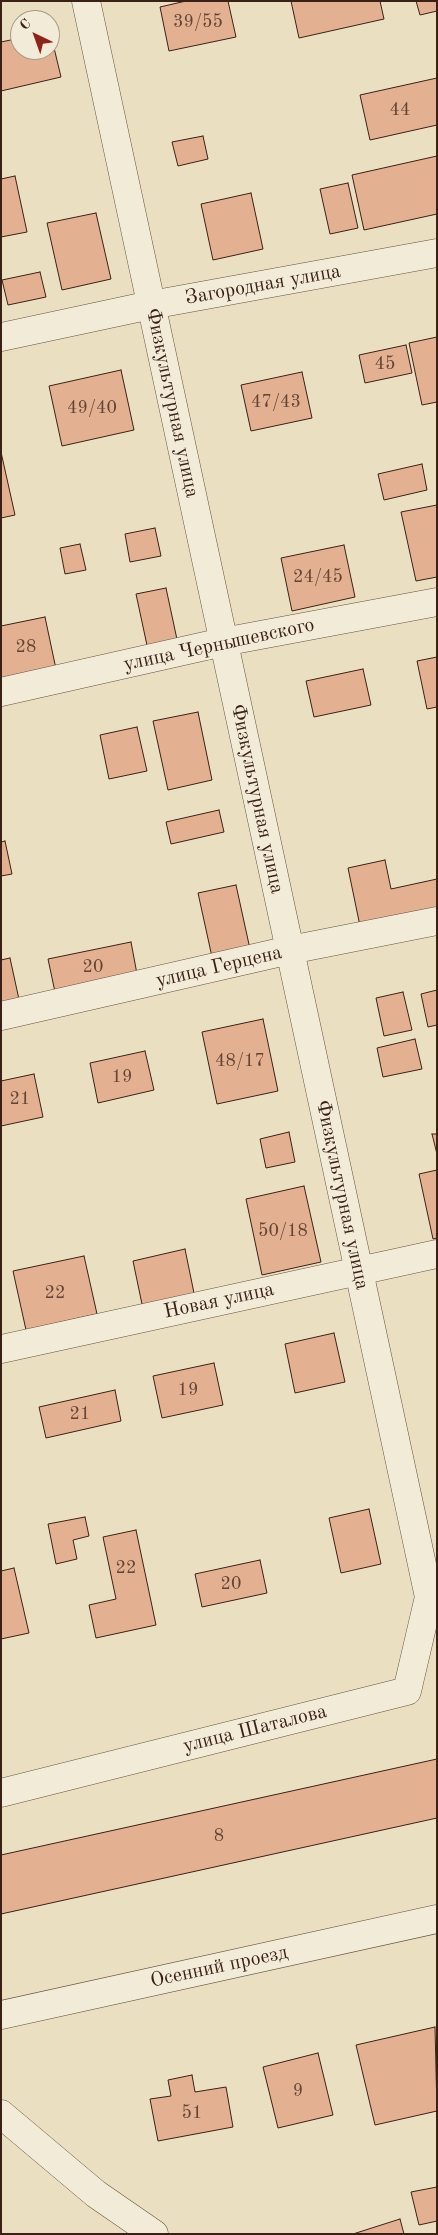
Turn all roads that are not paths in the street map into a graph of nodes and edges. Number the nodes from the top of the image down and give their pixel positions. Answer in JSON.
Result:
{"nodes":[{"id":1,"x":86,"y":1,"type":"edge"},
{"id":2,"x":437,"y":253,"type":"edge"},
{"id":3,"x":151,"y":305,"type":"junction"},
{"id":4,"x":1,"y":337,"type":"edge"},
{"id":5,"x":437,"y":602,"type":"edge"},
{"id":6,"x":224,"y":642,"type":"junction"},
{"id":7,"x":1,"y":692,"type":"edge"},
{"id":8,"x":437,"y":921,"type":"edge"},
{"id":9,"x":290,"y":950,"type":"junction"},
{"id":10,"x":1,"y":1016,"type":"edge"},
{"id":11,"x":437,"y":1254,"type":"edge"},
{"id":12,"x":358,"y":1270,"type":"junction"},
{"id":13,"x":1,"y":1349,"type":"edge"},
{"id":14,"x":433,"y":1596,"type":"edge"},
{"id":15,"x":1,"y":1793,"type":"edge"},
{"id":16,"x":437,"y":1919,"type":"edge"},
{"id":17,"x":1,"y":2016,"type":"edge"},
{"id":18,"x":1,"y":2114,"type":"edge"},
{"id":19,"x":154,"y":2234,"type":"edge"}],
"edges":[{"from":1,"to":3,"type":"street","name":"Физкультурная улица"},
{"from":2,"to":3,"type":"street","name":"Загородная улица"},
{"from":3,"to":4,"type":"street","name":"Загородная улица"},
{"from":3,"to":6,"type":"street","name":"Физкультурная улица"},
{"from":5,"to":6,"type":"street","name":"улица Чернышевского"},
{"from":6,"to":7,"type":"street","name":"улица Чернышевского"},
{"from":6,"to":9,"type":"street","name":"Физкультурная улица"},
{"from":8,"to":9,"type":"street","name":"улица Герцена"},
{"from":9,"to":10,"type":"street","name":"улица Герцена"},
{"from":9,"to":12,"type":"street","name":"Физкультурная улица"},
{"from":11,"to":12,"type":"street","name":"Новая улица"},
{"from":12,"to":13,"type":"street","name":"Новая улица"},
{"from":12,"to":14,"type":"street","name":"Физкультурная улица"},
{"from":14,"to":15,"type":"street","name":"улица Шаталова"},
{"from":16,"to":17,"type":"street","name":"Осенний проезд"},
{"from":18,"to":19,"type":"street"}]}
